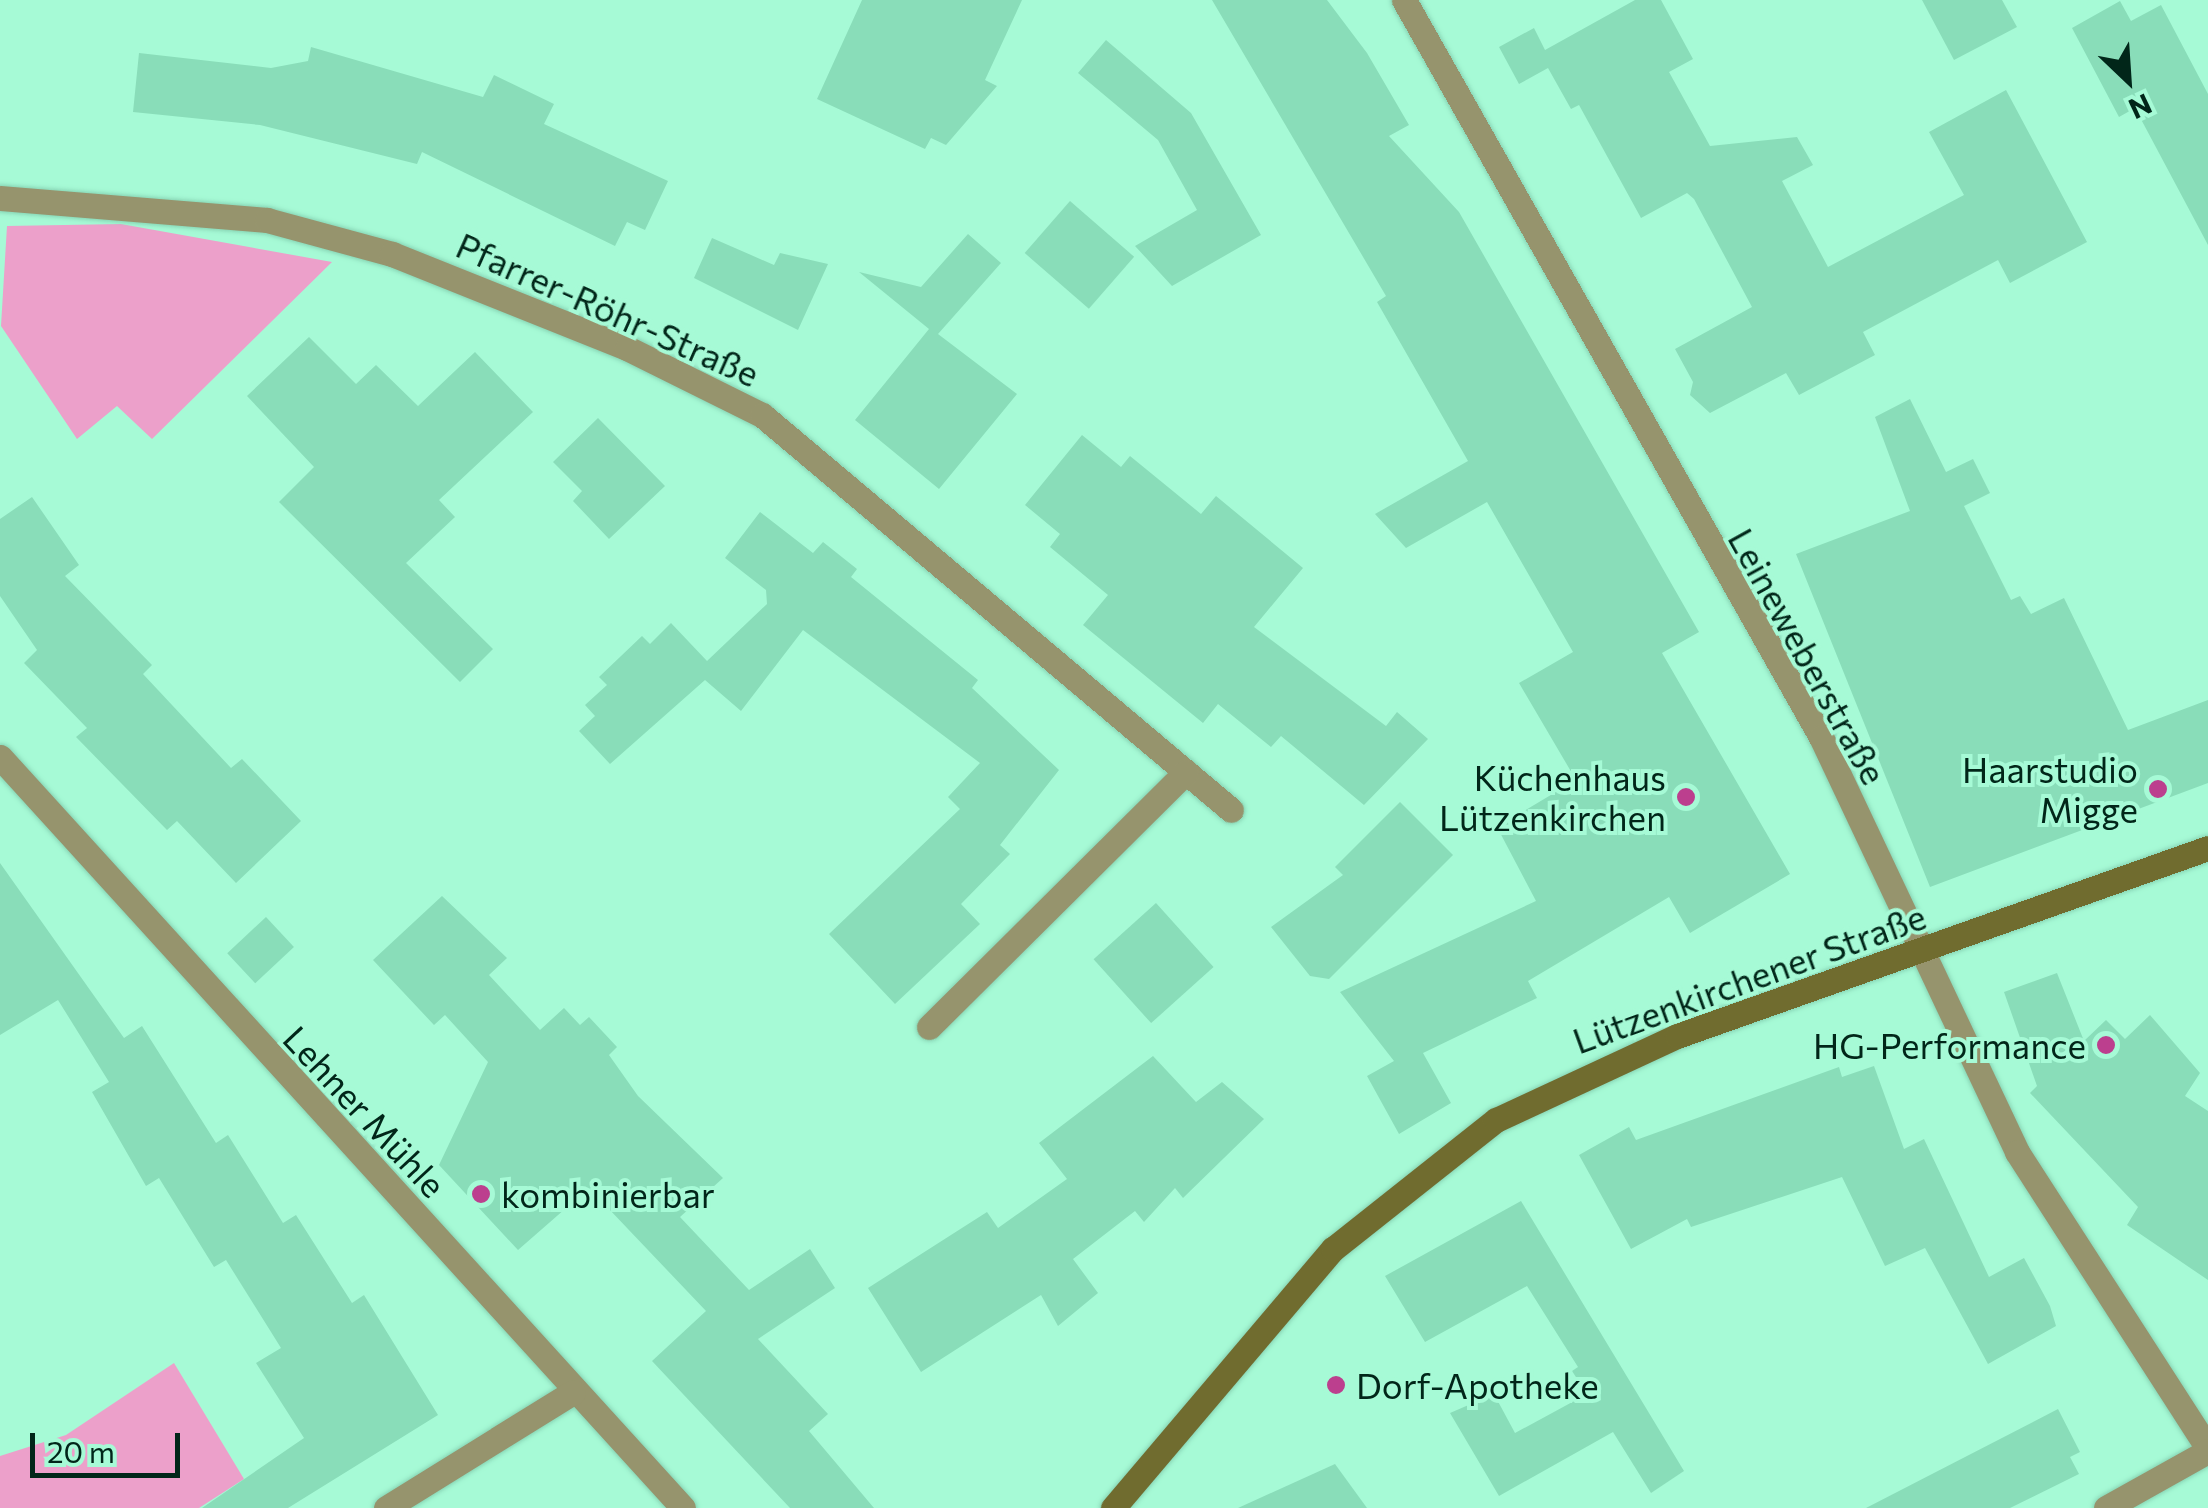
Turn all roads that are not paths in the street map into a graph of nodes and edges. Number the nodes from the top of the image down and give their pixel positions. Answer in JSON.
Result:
{"nodes":[{"id":1,"x":1404,"y":0,"type":"edge"},
{"id":2,"x":0,"y":198,"type":"edge"},
{"id":3,"x":0,"y":757,"type":"edge"},
{"id":4,"x":1186,"y":772,"type":"junction"},
{"id":5,"x":1231,"y":810,"type":"dead end"},
{"id":6,"x":2208,"y":848,"type":"edge"},
{"id":7,"x":1915,"y":952,"type":"junction"},
{"id":8,"x":929,"y":1027,"type":"dead end"},
{"id":9,"x":573,"y":1392,"type":"junction"},
{"id":10,"x":2208,"y":1450,"type":"edge"},
{"id":11,"x":386,"y":1508,"type":"edge"},
{"id":12,"x":683,"y":1508,"type":"edge"},
{"id":13,"x":1113,"y":1508,"type":"edge"},
{"id":14,"x":2106,"y":1508,"type":"edge"}],
"edges":[{"from":1,"to":7,"type":"street","name":"Leineweberstraße"},
{"from":2,"to":4,"type":"street","name":"Pfarrer-Röhr-Straße"},
{"from":3,"to":9,"type":"street","name":"Lehner Mühle"},
{"from":4,"to":5,"type":"street","name":"Pfarrer-Röhr-Straße"},
{"from":4,"to":8,"type":"street"},
{"from":6,"to":7,"type":"main road","name":"Lützenkirchener Straße"},
{"from":7,"to":10,"type":"street","name":"Leineweberstraße"},
{"from":7,"to":13,"type":"main road","name":"Lützenkirchener Straße"},
{"from":9,"to":11,"type":"street"},
{"from":9,"to":12,"type":"street","name":"Lehner Mühle"},
{"from":10,"to":14,"type":"street","name":"Leineweberstraße"}]}
